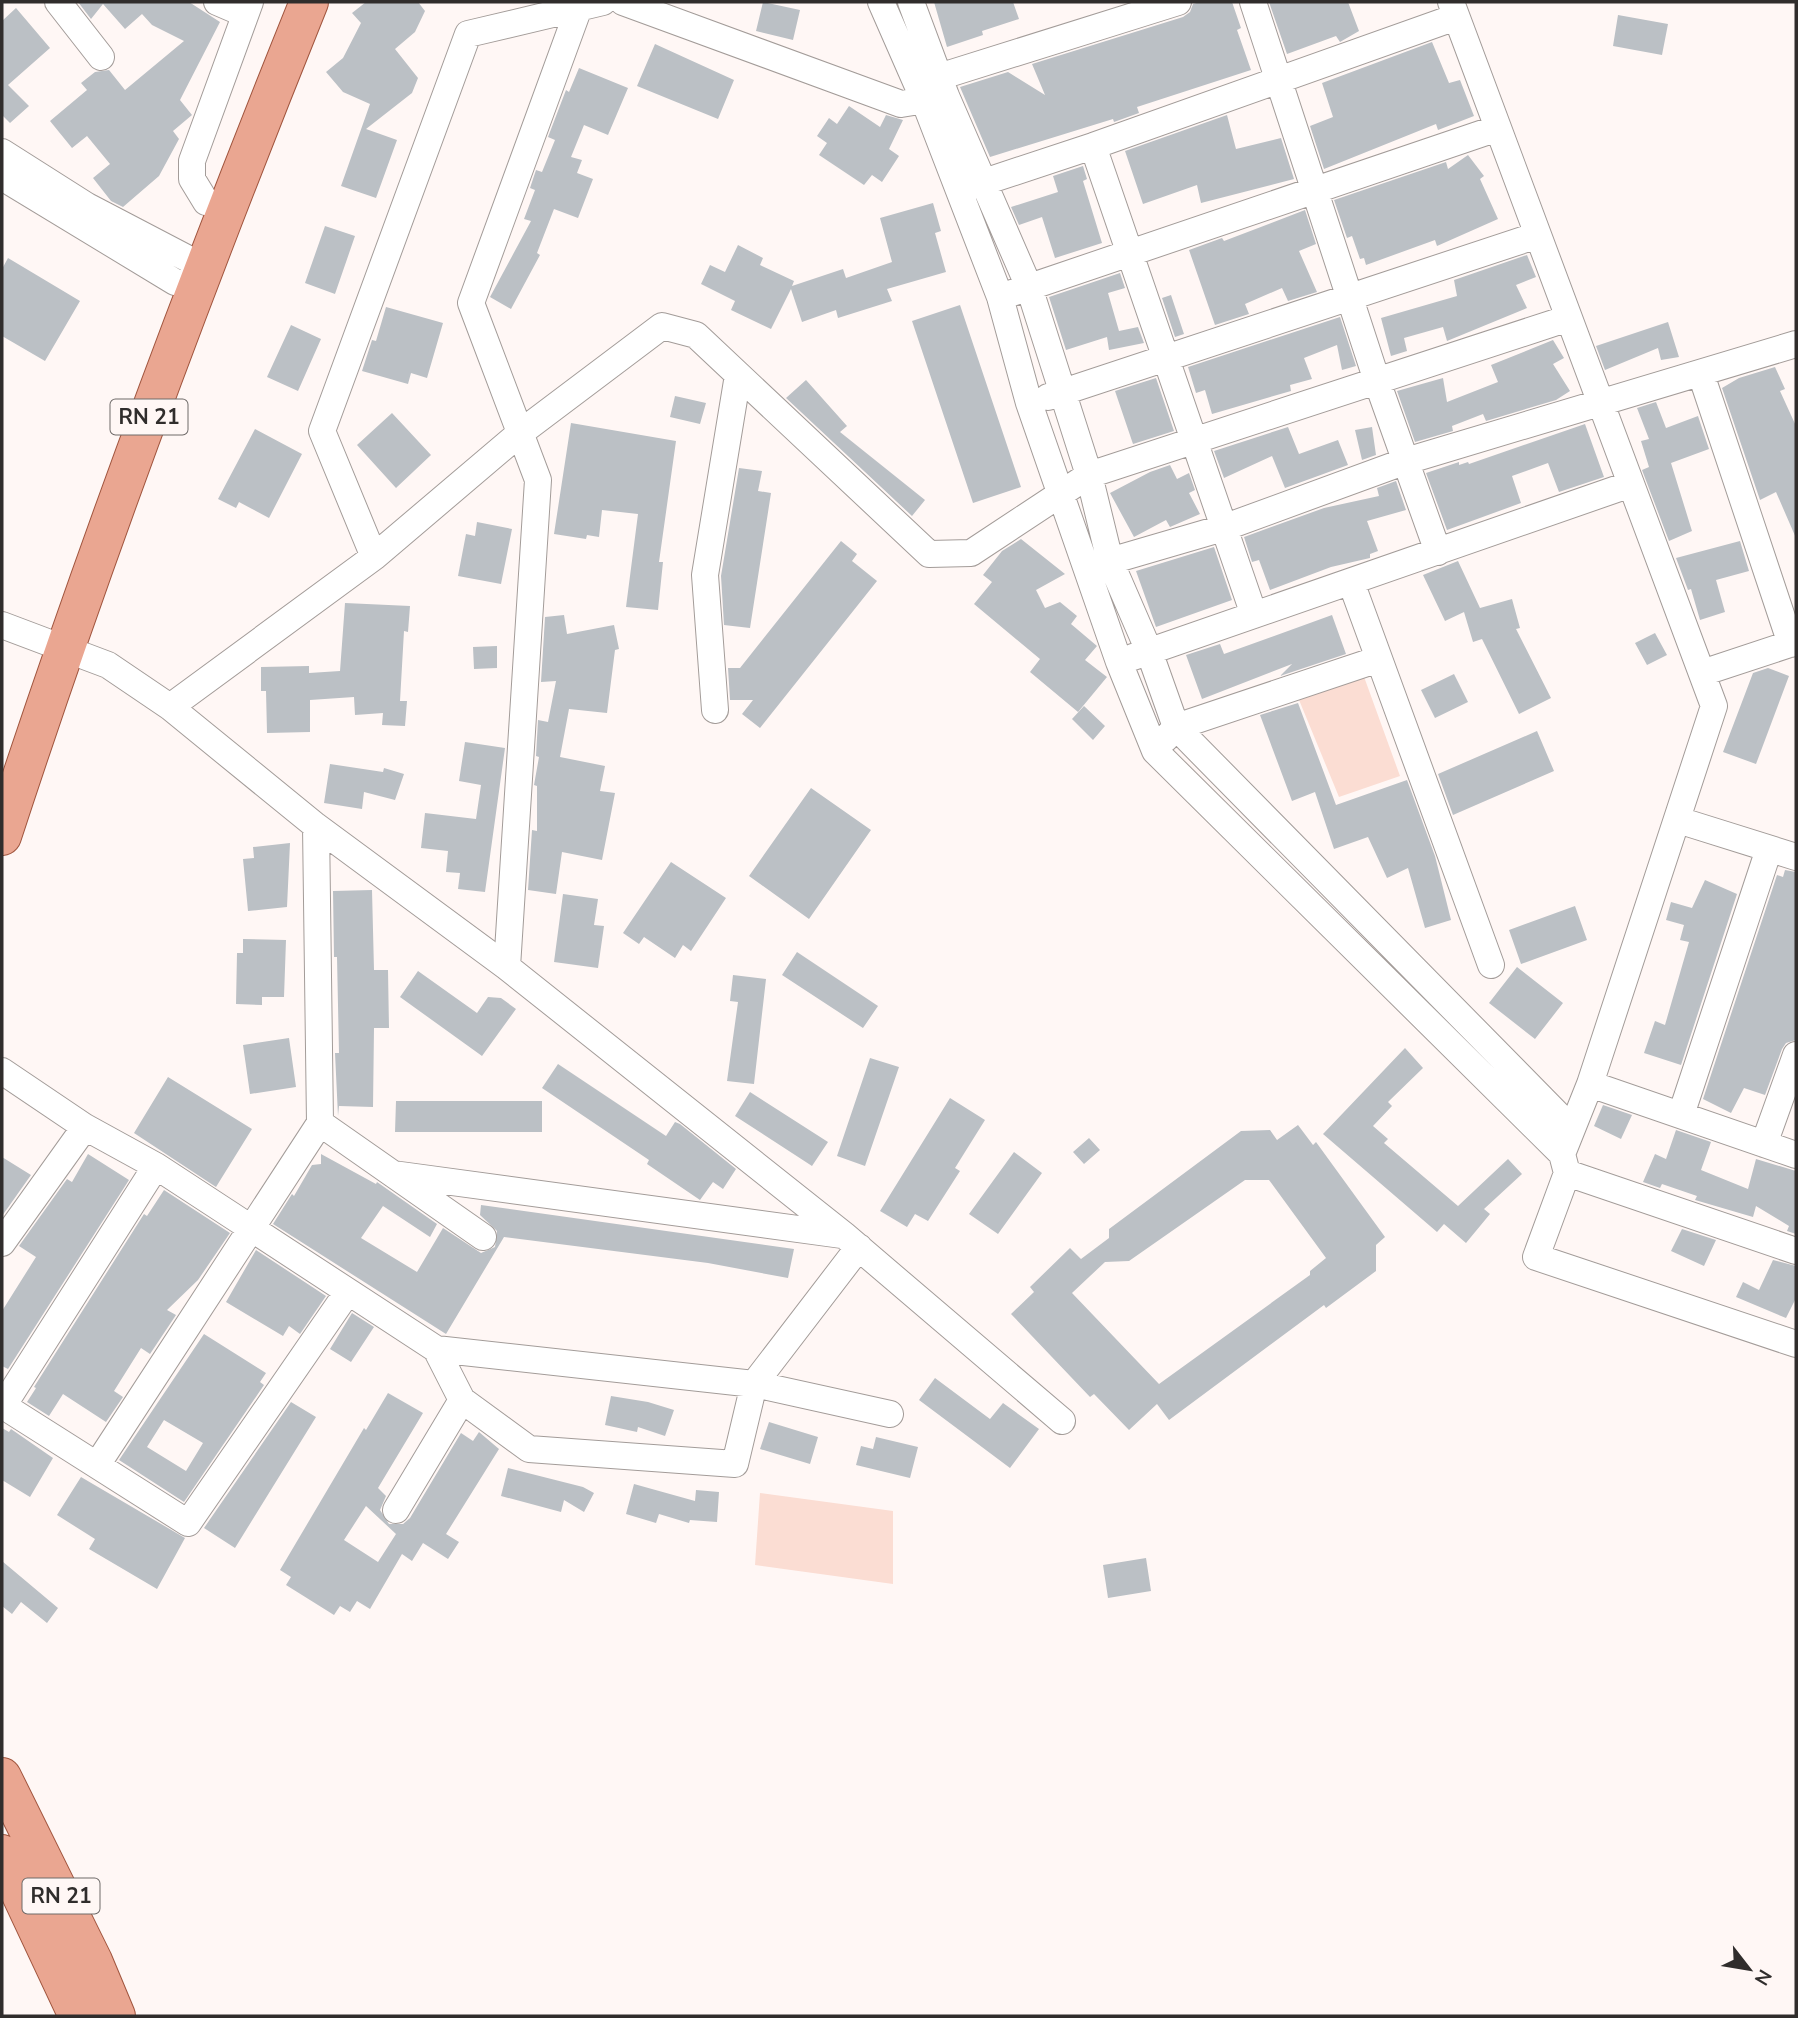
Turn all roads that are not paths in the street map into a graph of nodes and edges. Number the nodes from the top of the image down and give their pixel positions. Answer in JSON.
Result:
{"nodes":[{"id":1,"x":58,"y":2,"type":"edge"},
{"id":2,"x":217,"y":2,"type":"edge"},
{"id":3,"x":284,"y":2,"type":"edge"},
{"id":4,"x":309,"y":2,"type":"edge"},
{"id":5,"x":623,"y":2,"type":"edge"},
{"id":6,"x":881,"y":2,"type":"edge"},
{"id":7,"x":911,"y":2,"type":"edge"},
{"id":8,"x":1178,"y":2,"type":"edge"},
{"id":9,"x":1253,"y":2,"type":"edge"},
{"id":10,"x":587,"y":4,"type":"edge"},
{"id":11,"x":247,"y":8,"type":"edge"},
{"id":12,"x":1454,"y":9,"type":"edge"},
{"id":13,"x":1114,"y":11,"type":"edge"},
{"id":14,"x":101,"y":57,"type":"dead end"},
{"id":15,"x":1279,"y":78,"type":"junction"},
{"id":16,"x":932,"y":89,"type":"junction"},
{"id":17,"x":1498,"y":128,"type":"junction"},
{"id":18,"x":1093,"y":146,"type":"junction"},
{"id":19,"x":2,"y":152,"type":"edge"},
{"id":20,"x":2,"y":177,"type":"edge"},
{"id":21,"x":971,"y":186,"type":"junction"},
{"id":22,"x":1316,"y":190,"type":"junction"},
{"id":23,"x":206,"y":202,"type":"junction"},
{"id":24,"x":1538,"y":235,"type":"junction"},
{"id":25,"x":1130,"y":253,"type":"junction"},
{"id":26,"x":191,"y":274,"type":"junction"},
{"id":27,"x":1029,"y":287,"type":"junction"},
{"id":28,"x":1000,"y":297,"type":"junction"},
{"id":29,"x":1352,"y":297,"type":"junction"},
{"id":30,"x":1569,"y":318,"type":"junction"},
{"id":31,"x":1794,"y":351,"type":"edge"},
{"id":32,"x":1166,"y":358,"type":"junction"},
{"id":33,"x":1701,"y":374,"type":"junction"},
{"id":34,"x":738,"y":375,"type":"junction"},
{"id":35,"x":1377,"y":381,"type":"junction"},
{"id":36,"x":1062,"y":392,"type":"junction"},
{"id":37,"x":1029,"y":403,"type":"junction"},
{"id":38,"x":1601,"y":404,"type":"junction"},
{"id":39,"x":520,"y":433,"type":"junction"},
{"id":40,"x":1192,"y":441,"type":"junction"},
{"id":41,"x":1406,"y":461,"type":"junction"},
{"id":42,"x":1089,"y":475,"type":"junction"},
{"id":43,"x":1631,"y":484,"type":"junction"},
{"id":44,"x":1062,"y":493,"type":"junction"},
{"id":45,"x":1223,"y":528,"type":"junction"},
{"id":46,"x":1438,"y":552,"type":"junction"},
{"id":47,"x":374,"y":557,"type":"junction"},
{"id":48,"x":1110,"y":561,"type":"junction"},
{"id":49,"x":1351,"y":582,"type":"junction"},
{"id":50,"x":1254,"y":615,"type":"junction"},
{"id":51,"x":2,"y":625,"type":"edge"},
{"id":52,"x":51,"y":643,"type":"junction"},
{"id":53,"x":1794,"y":643,"type":"edge"},
{"id":54,"x":1149,"y":651,"type":"junction"},
{"id":55,"x":1379,"y":659,"type":"junction"},
{"id":56,"x":1119,"y":662,"type":"junction"},
{"id":57,"x":1702,"y":673,"type":"junction"},
{"id":58,"x":170,"y":707,"type":"junction"},
{"id":59,"x":715,"y":710,"type":"dead end"},
{"id":60,"x":1176,"y":727,"type":"junction"},
{"id":61,"x":1155,"y":751,"type":"junction"},
{"id":62,"x":2,"y":754,"type":"edge"},
{"id":63,"x":1678,"y":820,"type":"junction"},
{"id":64,"x":316,"y":826,"type":"junction"},
{"id":65,"x":2,"y":836,"type":"edge"},
{"id":66,"x":1769,"y":849,"type":"junction"},
{"id":67,"x":1796,"y":858,"type":"edge"},
{"id":68,"x":1491,"y":965,"type":"dead end"},
{"id":69,"x":507,"y":967,"type":"junction"},
{"id":70,"x":1796,"y":1055,"type":"edge"},
{"id":71,"x":2,"y":1071,"type":"edge"},
{"id":72,"x":1590,"y":1084,"type":"junction"},
{"id":73,"x":1681,"y":1115,"type":"junction"},
{"id":74,"x":320,"y":1123,"type":"junction"},
{"id":75,"x":85,"y":1127,"type":"junction"},
{"id":76,"x":1572,"y":1129,"type":"junction"},
{"id":77,"x":1764,"y":1144,"type":"junction"},
{"id":78,"x":1796,"y":1155,"type":"edge"},
{"id":79,"x":1564,"y":1164,"type":"junction"},
{"id":80,"x":156,"y":1166,"type":"junction"},
{"id":81,"x":393,"y":1174,"type":"junction"},
{"id":82,"x":251,"y":1229,"type":"junction"},
{"id":83,"x":483,"y":1237,"type":"dead end"},
{"id":84,"x":851,"y":1241,"type":"junction"},
{"id":85,"x":2,"y":1244,"type":"edge"},
{"id":86,"x":1796,"y":1251,"type":"edge"},
{"id":87,"x":346,"y":1293,"type":"junction"},
{"id":88,"x":1796,"y":1344,"type":"edge"},
{"id":89,"x":436,"y":1349,"type":"junction"},
{"id":90,"x":754,"y":1384,"type":"junction"},
{"id":91,"x":462,"y":1400,"type":"junction"},
{"id":92,"x":2,"y":1405,"type":"edge"},
{"id":93,"x":890,"y":1414,"type":"dead end"},
{"id":94,"x":1062,"y":1421,"type":"dead end"},
{"id":95,"x":97,"y":1465,"type":"junction"},
{"id":96,"x":396,"y":1510,"type":"dead end"},
{"id":97,"x":2,"y":1777,"type":"edge"},
{"id":98,"x":2,"y":1854,"type":"edge"},
{"id":99,"x":78,"y":2016,"type":"edge"},
{"id":100,"x":116,"y":2016,"type":"edge"}],
"edges":[{"from":1,"to":14,"type":"street"},
{"from":2,"to":11,"type":"street"},
{"from":3,"to":23,"type":"main road","number":"RN 21"},
{"from":4,"to":26,"type":"main road","number":"RN 21"},
{"from":5,"to":16,"type":"street"},
{"from":6,"to":16,"type":"street"},
{"from":7,"to":16,"type":"street"},
{"from":8,"to":13,"type":"street"},
{"from":9,"to":15,"type":"street"},
{"from":10,"to":39,"type":"street"},
{"from":10,"to":47,"type":"street"},
{"from":11,"to":23,"type":"street"},
{"from":12,"to":15,"type":"street"},
{"from":12,"to":17,"type":"street"},
{"from":13,"to":16,"type":"street"},
{"from":15,"to":18,"type":"street"},
{"from":15,"to":22,"type":"street"},
{"from":16,"to":21,"type":"street"},
{"from":17,"to":22,"type":"street"},
{"from":17,"to":24,"type":"street"},
{"from":18,"to":21,"type":"street"},
{"from":18,"to":25,"type":"street"},
{"from":19,"to":26,"type":"street"},
{"from":20,"to":26,"type":"street"},
{"from":21,"to":27,"type":"street"},
{"from":21,"to":28,"type":"street"},
{"from":22,"to":25,"type":"street"},
{"from":22,"to":29,"type":"street"},
{"from":23,"to":26,"type":"main road","number":"RN 21"},
{"from":24,"to":29,"type":"street"},
{"from":24,"to":30,"type":"street"},
{"from":25,"to":27,"type":"street"},
{"from":25,"to":32,"type":"street"},
{"from":26,"to":52,"type":"main road","number":"RN 21"},
{"from":27,"to":28,"type":"street"},
{"from":27,"to":36,"type":"street"},
{"from":28,"to":37,"type":"street"},
{"from":29,"to":32,"type":"street"},
{"from":29,"to":35,"type":"street"},
{"from":30,"to":35,"type":"street"},
{"from":30,"to":38,"type":"street"},
{"from":31,"to":33,"type":"street"},
{"from":32,"to":36,"type":"street"},
{"from":32,"to":40,"type":"street"},
{"from":33,"to":38,"type":"street"},
{"from":33,"to":53,"type":"street"},
{"from":34,"to":39,"type":"street"},
{"from":34,"to":44,"type":"street"},
{"from":34,"to":59,"type":"street"},
{"from":35,"to":40,"type":"street"},
{"from":35,"to":41,"type":"street"},
{"from":36,"to":37,"type":"street"},
{"from":36,"to":42,"type":"street"},
{"from":37,"to":44,"type":"street"},
{"from":38,"to":41,"type":"street"},
{"from":38,"to":43,"type":"street"},
{"from":39,"to":47,"type":"street"},
{"from":39,"to":69,"type":"street"},
{"from":40,"to":42,"type":"street"},
{"from":40,"to":45,"type":"street"},
{"from":41,"to":45,"type":"street"},
{"from":41,"to":46,"type":"street"},
{"from":42,"to":44,"type":"street"},
{"from":42,"to":48,"type":"street"},
{"from":43,"to":46,"type":"street"},
{"from":43,"to":57,"type":"street"},
{"from":44,"to":56,"type":"street"},
{"from":45,"to":48,"type":"street"},
{"from":45,"to":50,"type":"street"},
{"from":46,"to":49,"type":"street"},
{"from":47,"to":58,"type":"street"},
{"from":48,"to":54,"type":"street"},
{"from":49,"to":50,"type":"street"},
{"from":49,"to":55,"type":"street"},
{"from":50,"to":54,"type":"street"},
{"from":51,"to":52,"type":"street"},
{"from":52,"to":58,"type":"street"},
{"from":52,"to":62,"type":"main road","number":"RN 21"},
{"from":52,"to":65,"type":"main road","number":"RN 21"},
{"from":53,"to":57,"type":"street"},
{"from":54,"to":56,"type":"street"},
{"from":54,"to":60,"type":"street"},
{"from":55,"to":60,"type":"street"},
{"from":55,"to":68,"type":"street"},
{"from":56,"to":61,"type":"street"},
{"from":57,"to":63,"type":"street"},
{"from":58,"to":64,"type":"street"},
{"from":60,"to":61,"type":"street"},
{"from":60,"to":76,"type":"street"},
{"from":61,"to":79,"type":"street"},
{"from":63,"to":66,"type":"street"},
{"from":63,"to":72,"type":"street"},
{"from":64,"to":69,"type":"street"},
{"from":64,"to":74,"type":"street"},
{"from":66,"to":67,"type":"street"},
{"from":66,"to":73,"type":"street"},
{"from":69,"to":84,"type":"street"},
{"from":70,"to":77,"type":"street"},
{"from":71,"to":75,"type":"street"},
{"from":72,"to":73,"type":"street"},
{"from":72,"to":76,"type":"street"},
{"from":73,"to":77,"type":"street"},
{"from":74,"to":81,"type":"street"},
{"from":74,"to":82,"type":"street"},
{"from":75,"to":80,"type":"street"},
{"from":75,"to":85,"type":"street"},
{"from":76,"to":79,"type":"street"},
{"from":77,"to":78,"type":"street"},
{"from":79,"to":86,"type":"street"},
{"from":79,"to":88,"type":"street"},
{"from":80,"to":82,"type":"street"},
{"from":80,"to":92,"type":"street"},
{"from":81,"to":83,"type":"street"},
{"from":81,"to":84,"type":"street"},
{"from":82,"to":87,"type":"street"},
{"from":82,"to":95,"type":"street"},
{"from":84,"to":90,"type":"street"},
{"from":84,"to":94,"type":"street"},
{"from":87,"to":89,"type":"street"},
{"from":87,"to":95,"type":"street"},
{"from":89,"to":90,"type":"street"},
{"from":89,"to":91,"type":"street"},
{"from":90,"to":91,"type":"street"},
{"from":90,"to":93,"type":"street"},
{"from":91,"to":96,"type":"street"},
{"from":92,"to":95,"type":"street"},
{"from":97,"to":100,"type":"main road","number":"RN 21"},
{"from":98,"to":99,"type":"main road","number":"RN 21"}]}
